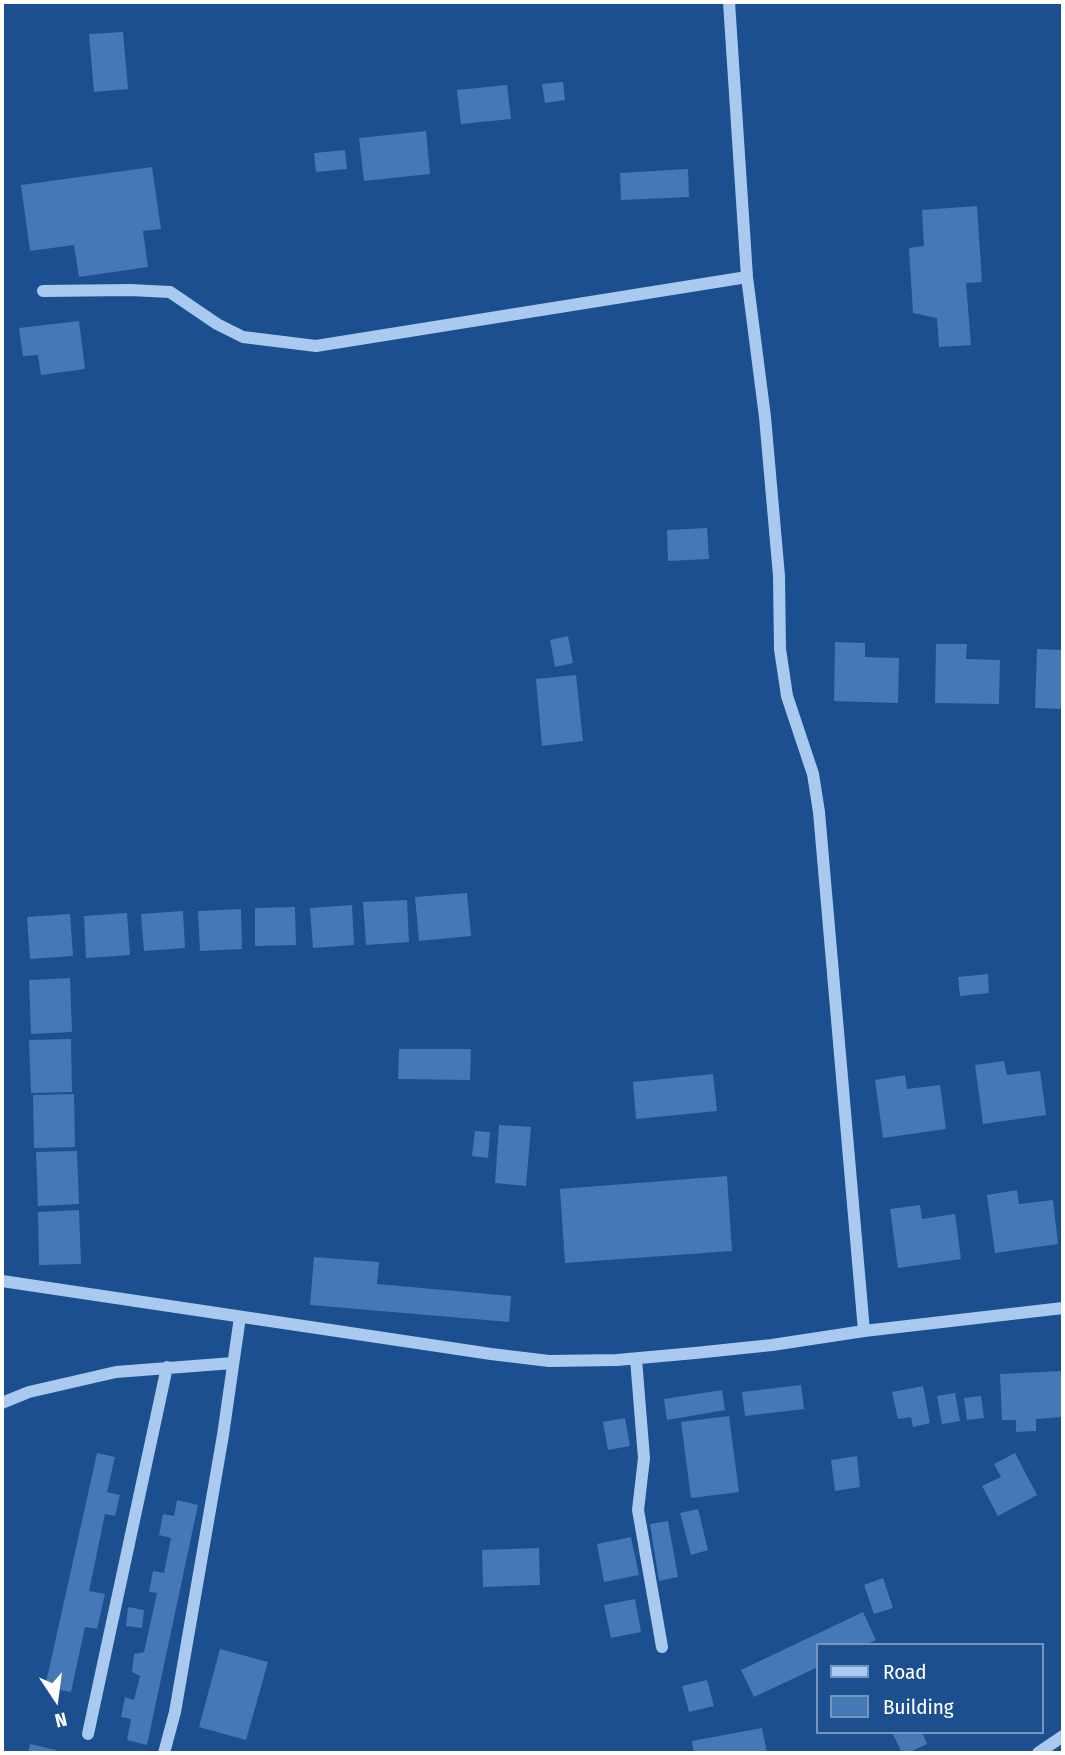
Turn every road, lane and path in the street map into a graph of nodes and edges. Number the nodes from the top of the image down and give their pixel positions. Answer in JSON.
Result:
{"nodes":[{"id":1,"x":729,"y":2,"type":"edge"},
{"id":2,"x":747,"y":277,"type":"junction"},
{"id":3,"x":43,"y":291,"type":"dead end"},
{"id":4,"x":2,"y":1281,"type":"edge"},
{"id":5,"x":1063,"y":1308,"type":"edge"},
{"id":6,"x":240,"y":1317,"type":"junction"},
{"id":7,"x":864,"y":1331,"type":"junction"},
{"id":8,"x":636,"y":1359,"type":"junction"},
{"id":9,"x":233,"y":1363,"type":"junction"},
{"id":10,"x":167,"y":1367,"type":"junction"},
{"id":11,"x":2,"y":1403,"type":"edge"},
{"id":12,"x":662,"y":1647,"type":"dead end"},
{"id":13,"x":88,"y":1734,"type":"dead end"},
{"id":14,"x":1063,"y":1736,"type":"edge"},
{"id":15,"x":164,"y":1753,"type":"edge"},
{"id":16,"x":1038,"y":1753,"type":"edge"}],
"edges":[{"from":1,"to":2,"type":"street"},
{"from":2,"to":3,"type":"street"},
{"from":2,"to":7,"type":"street"},
{"from":4,"to":6,"type":"street"},
{"from":5,"to":7,"type":"street"},
{"from":6,"to":8,"type":"street"},
{"from":6,"to":9,"type":"street"},
{"from":7,"to":8,"type":"street"},
{"from":8,"to":12,"type":"street"},
{"from":9,"to":10,"type":"street"},
{"from":9,"to":15,"type":"street"},
{"from":10,"to":11,"type":"street"},
{"from":10,"to":13,"type":"street"},
{"from":14,"to":16,"type":"street"}]}
